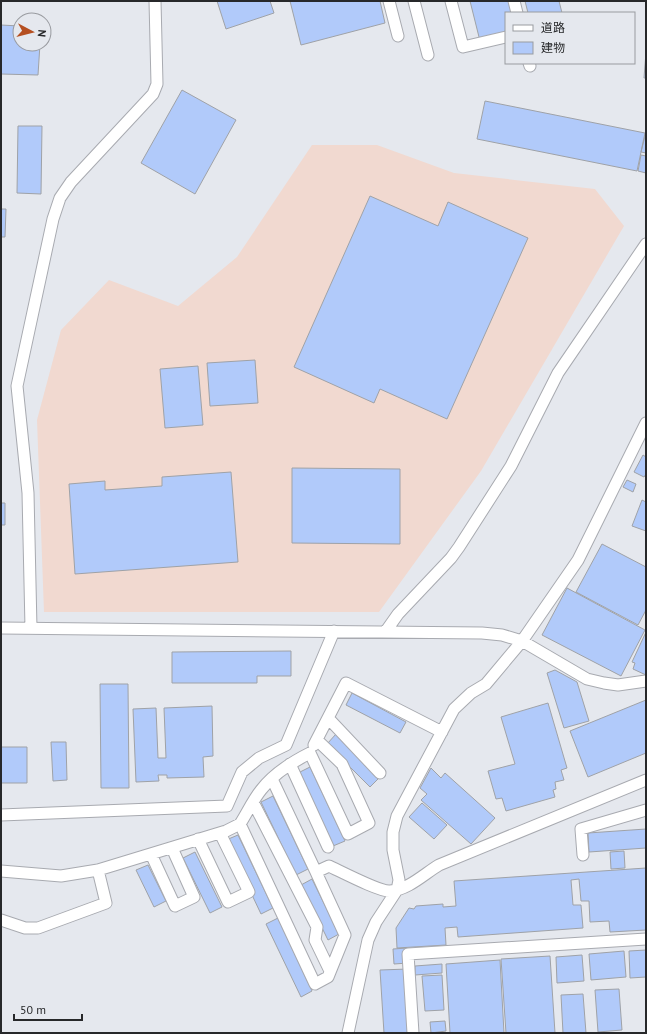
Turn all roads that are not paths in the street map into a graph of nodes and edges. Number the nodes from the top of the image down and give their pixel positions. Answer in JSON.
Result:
{"nodes":[{"id":1,"x":155,"y":1,"type":"edge"},
{"id":2,"x":389,"y":1,"type":"edge"},
{"id":3,"x":414,"y":1,"type":"edge"},
{"id":4,"x":451,"y":1,"type":"edge"},
{"id":5,"x":514,"y":1,"type":"edge"},
{"id":6,"x":516,"y":12,"type":"edge"},
{"id":7,"x":398,"y":36,"type":"dead end"},
{"id":8,"x":505,"y":36,"type":"edge"},
{"id":9,"x":428,"y":55,"type":"dead end"},
{"id":10,"x":646,"y":244,"type":"edge"},
{"id":11,"x":646,"y":423,"type":"edge"},
{"id":12,"x":1,"y":628,"type":"edge"},
{"id":13,"x":31,"y":628,"type":"junction"},
{"id":14,"x":334,"y":631,"type":"junction"},
{"id":15,"x":386,"y":632,"type":"junction"},
{"id":16,"x":522,"y":641,"type":"junction"},
{"id":17,"x":646,"y":681,"type":"edge"},
{"id":18,"x":328,"y":718,"type":"junction"},
{"id":19,"x":442,"y":732,"type":"junction"},
{"id":20,"x":317,"y":740,"type":"junction"},
{"id":21,"x":310,"y":753,"type":"junction"},
{"id":22,"x":290,"y":764,"type":"junction"},
{"id":23,"x":380,"y":773,"type":"dead end"},
{"id":24,"x":272,"y":779,"type":"junction"},
{"id":25,"x":646,"y":780,"type":"edge"},
{"id":26,"x":254,"y":802,"type":"junction"},
{"id":27,"x":646,"y":810,"type":"edge"},
{"id":28,"x":1,"y":815,"type":"edge"},
{"id":29,"x":240,"y":824,"type":"junction"},
{"id":30,"x":220,"y":833,"type":"junction"},
{"id":31,"x":198,"y":839,"type":"junction"},
{"id":32,"x":328,"y":847,"type":"dead end"},
{"id":33,"x":172,"y":848,"type":"junction"},
{"id":34,"x":151,"y":854,"type":"junction"},
{"id":35,"x":583,"y":855,"type":"dead end"},
{"id":36,"x":98,"y":870,"type":"junction"},
{"id":37,"x":1,"y":871,"type":"edge"},
{"id":38,"x":316,"y":872,"type":"junction"},
{"id":39,"x":397,"y":890,"type":"junction"},
{"id":40,"x":1,"y":920,"type":"edge"},
{"id":41,"x":646,"y":939,"type":"edge"},
{"id":42,"x":330,"y":971,"type":"junction"},
{"id":43,"x":348,"y":1033,"type":"edge"},
{"id":44,"x":413,"y":1033,"type":"edge"}],
"edges":[{"from":1,"to":13,"type":"street"},
{"from":2,"to":7,"type":"street"},
{"from":3,"to":9,"type":"street"},
{"from":4,"to":8,"type":"street"},
{"from":5,"to":6,"type":"street"},
{"from":10,"to":15,"type":"street"},
{"from":11,"to":16,"type":"street"},
{"from":12,"to":13,"type":"street"},
{"from":13,"to":14,"type":"street"},
{"from":14,"to":15,"type":"street"},
{"from":14,"to":28,"type":"street"},
{"from":15,"to":16,"type":"street"},
{"from":16,"to":17,"type":"street"},
{"from":16,"to":19,"type":"street"},
{"from":18,"to":19,"type":"street"},
{"from":18,"to":20,"type":"street"},
{"from":18,"to":23,"type":"street"},
{"from":19,"to":39,"type":"street"},
{"from":20,"to":21,"type":"street"},
{"from":20,"to":21,"type":"street"},
{"from":21,"to":22,"type":"street"},
{"from":22,"to":24,"type":"street"},
{"from":22,"to":32,"type":"street"},
{"from":24,"to":26,"type":"street"},
{"from":24,"to":38,"type":"street"},
{"from":25,"to":39,"type":"street"},
{"from":26,"to":29,"type":"street"},
{"from":26,"to":42,"type":"street"},
{"from":27,"to":35,"type":"street"},
{"from":29,"to":30,"type":"street"},
{"from":29,"to":42,"type":"street"},
{"from":30,"to":31,"type":"street"},
{"from":30,"to":31,"type":"street"},
{"from":31,"to":33,"type":"street"},
{"from":33,"to":34,"type":"street"},
{"from":33,"to":34,"type":"street"},
{"from":34,"to":36,"type":"street"},
{"from":36,"to":37,"type":"street"},
{"from":36,"to":40,"type":"street"},
{"from":38,"to":39,"type":"street"},
{"from":38,"to":42,"type":"street"},
{"from":39,"to":43,"type":"street"},
{"from":41,"to":44,"type":"street"}]}
